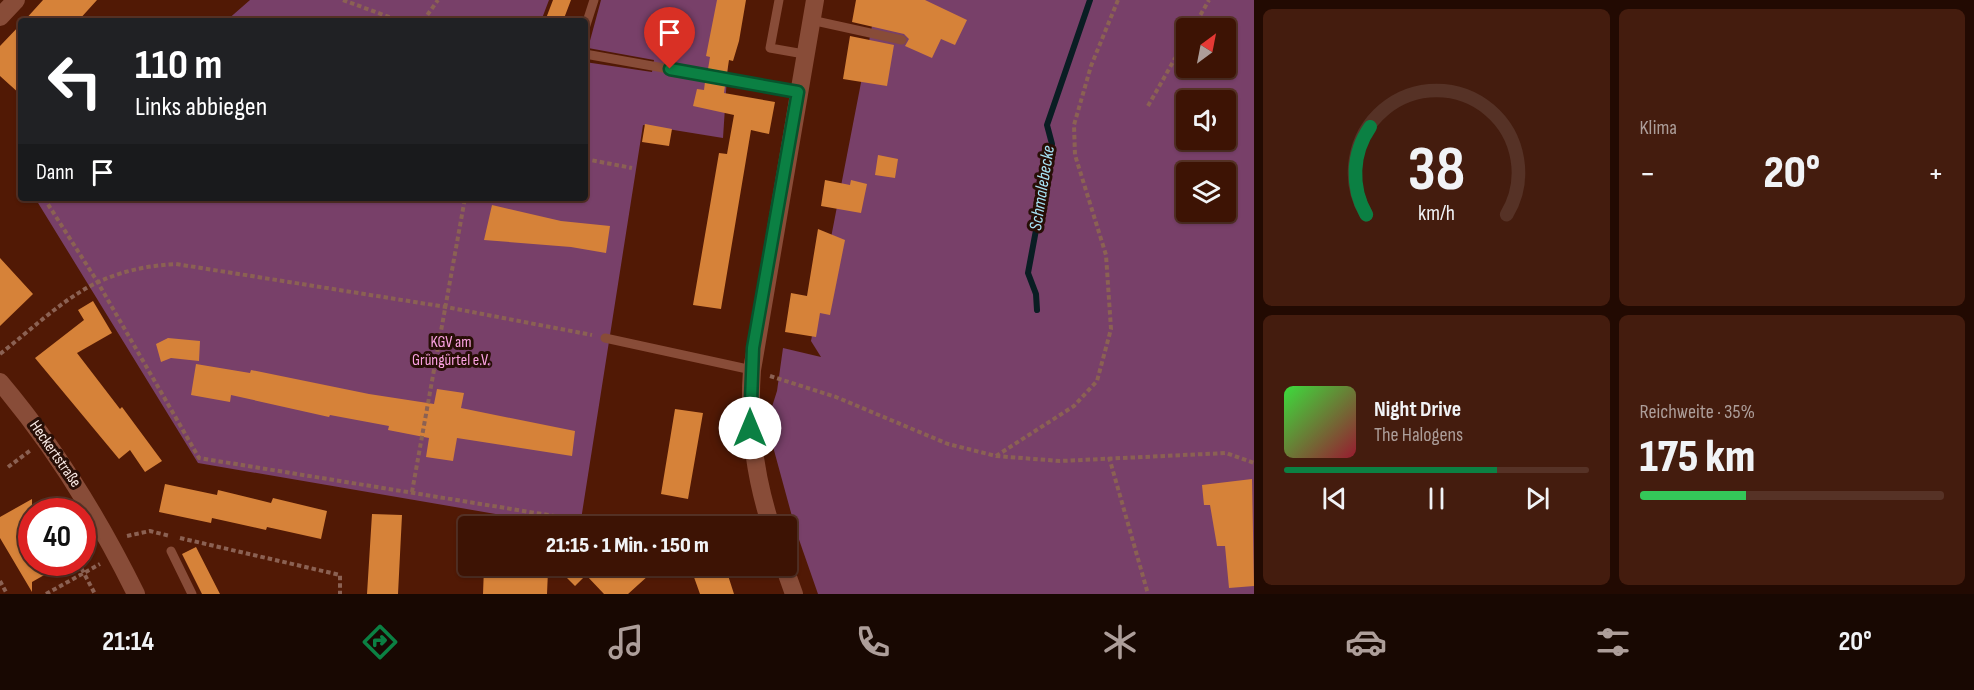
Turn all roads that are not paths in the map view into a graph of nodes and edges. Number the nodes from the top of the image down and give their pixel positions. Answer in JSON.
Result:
{"nodes":[{"id":1,"x":16,"y":0,"type":"edge"},
{"id":2,"x":594,"y":0,"type":"edge"},
{"id":3,"x":779,"y":0,"type":"edge"},
{"id":4,"x":814,"y":0,"type":"edge"},
{"id":5,"x":0,"y":17,"type":"edge"},
{"id":6,"x":588,"y":19,"type":"edge"},
{"id":7,"x":811,"y":20,"type":"junction"},
{"id":8,"x":902,"y":39,"type":"dead end"},
{"id":9,"x":804,"y":54,"type":"junction"},
{"id":10,"x":588,"y":55,"type":"edge"},
{"id":11,"x":798,"y":92,"type":"junction"},
{"id":12,"x":605,"y":338,"type":"road end"},
{"id":13,"x":752,"y":370,"type":"junction"},
{"id":14,"x":0,"y":382,"type":"edge"},
{"id":15,"x":768,"y":516,"type":"edge"},
{"id":16,"x":171,"y":551,"type":"dead end"},
{"id":17,"x":788,"y":576,"type":"edge"},
{"id":18,"x":136,"y":594,"type":"edge"},
{"id":19,"x":192,"y":594,"type":"edge"},
{"id":20,"x":794,"y":594,"type":"edge"}],
"edges":[{"from":1,"to":5,"type":"street"},
{"from":2,"to":6,"type":"lane"},
{"from":3,"to":9,"type":"lane"},
{"from":4,"to":7,"type":"street"},
{"from":7,"to":8,"type":"lane"},
{"from":7,"to":9,"type":"street"},
{"from":9,"to":11,"type":"street"},
{"from":10,"to":11,"type":"lane"},
{"from":11,"to":13,"type":"street"},
{"from":12,"to":13,"type":"lane"},
{"from":13,"to":15,"type":"street"},
{"from":14,"to":18,"type":"street","name":"Heckertstraße"},
{"from":16,"to":19,"type":"lane"},
{"from":17,"to":20,"type":"street"}]}
